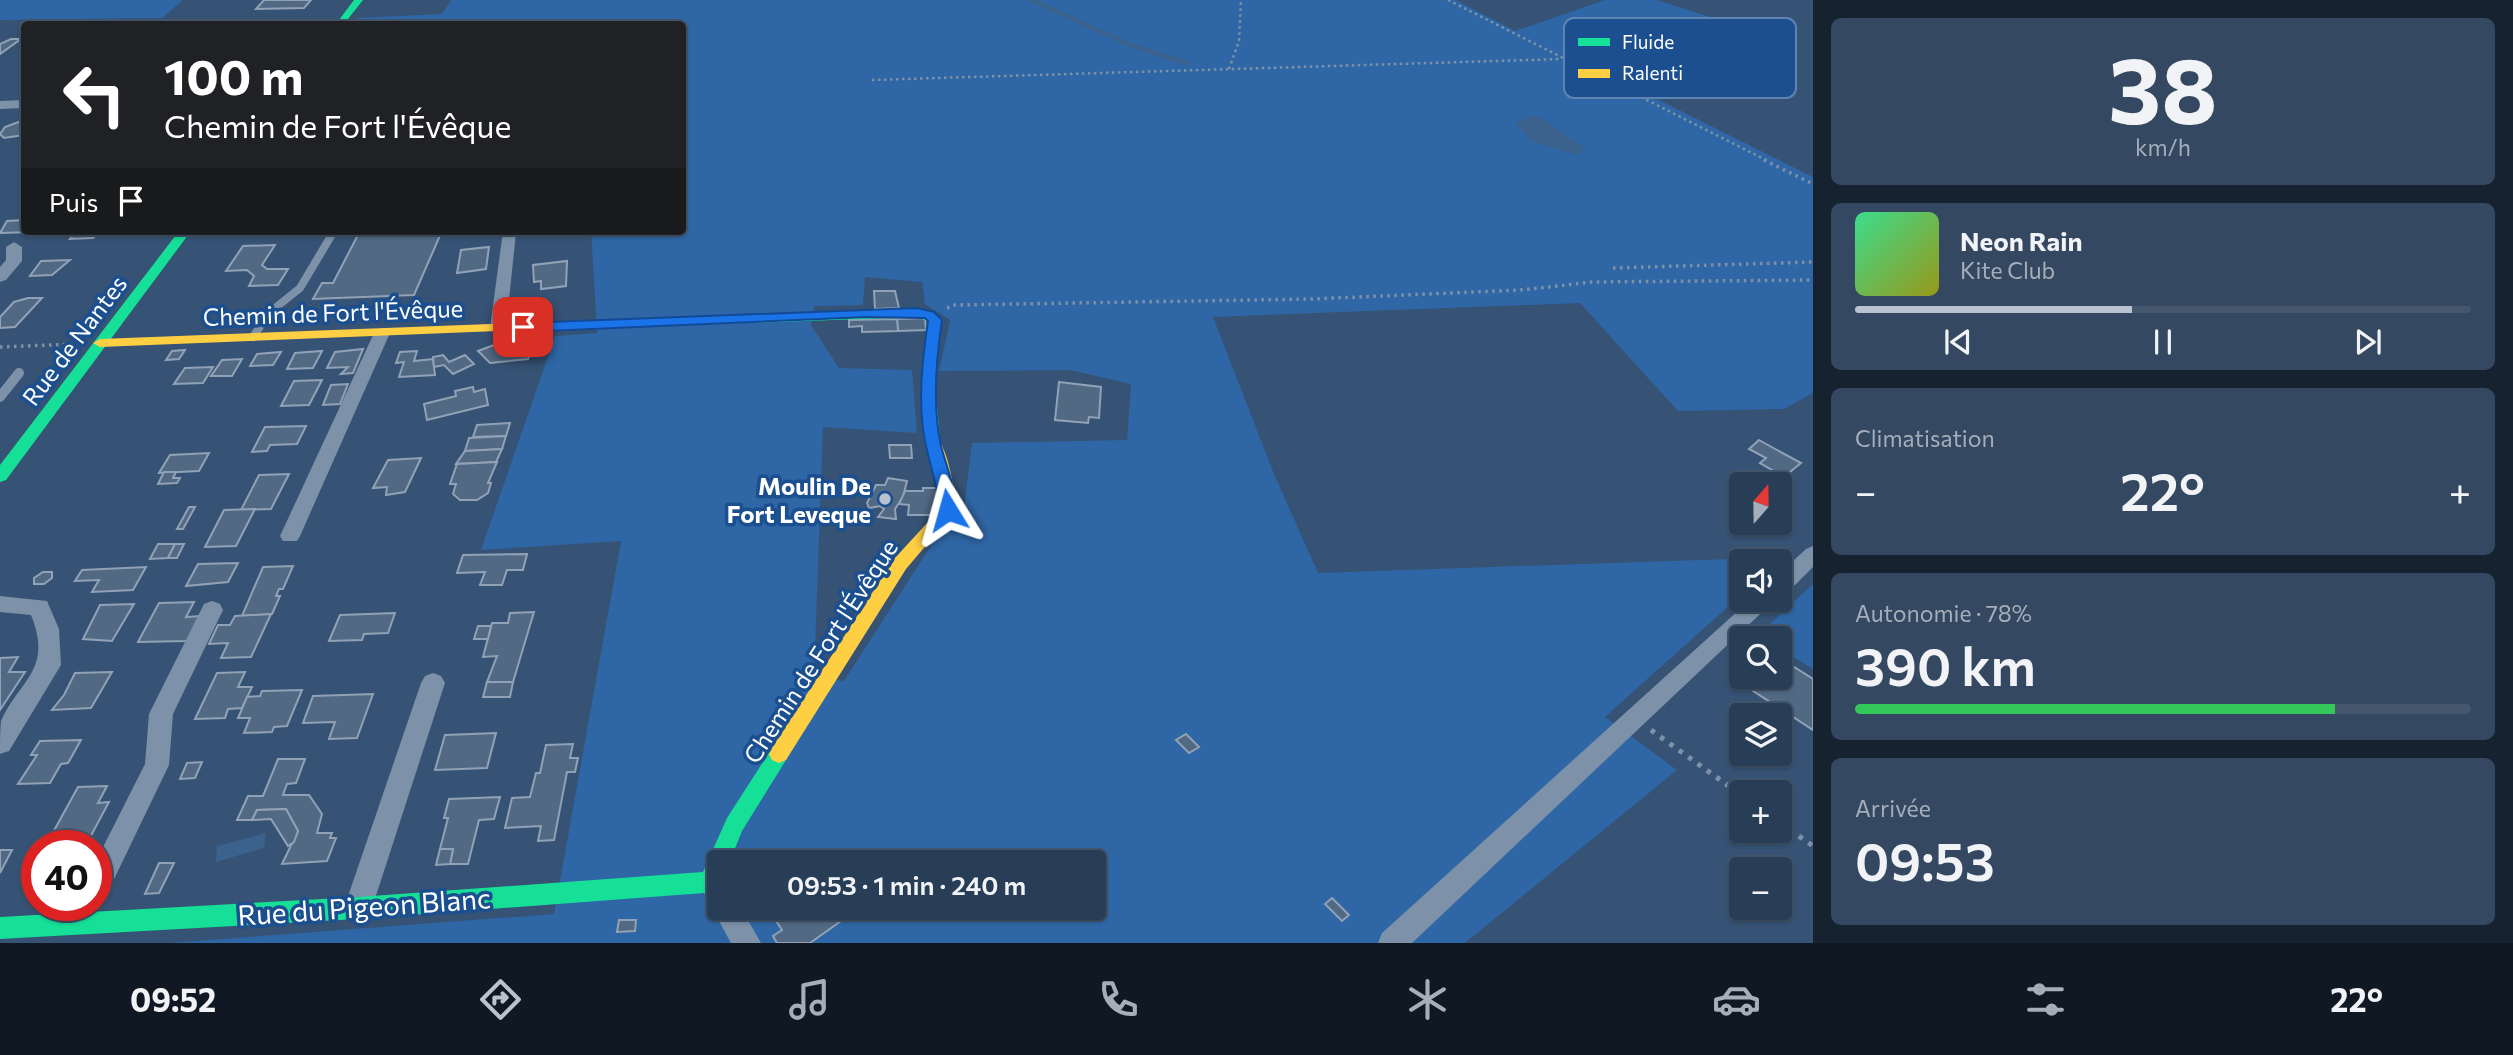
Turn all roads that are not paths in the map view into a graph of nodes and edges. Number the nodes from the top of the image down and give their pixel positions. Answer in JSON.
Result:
{"nodes":[{"id":1,"x":359,"y":0,"type":"edge"},
{"id":2,"x":342,"y":21,"type":"edge"},
{"id":3,"x":21,"y":104,"type":"edge"},
{"id":4,"x":0,"y":105,"type":"edge"},
{"id":5,"x":182,"y":235,"type":"edge"},
{"id":6,"x":332,"y":235,"type":"edge"},
{"id":7,"x":509,"y":235,"type":"edge"},
{"id":8,"x":14,"y":247,"type":"dead end"},
{"id":9,"x":0,"y":277,"type":"edge"},
{"id":10,"x":498,"y":328,"type":"junction"},
{"id":11,"x":382,"y":333,"type":"junction"},
{"id":12,"x":253,"y":337,"type":"junction"},
{"id":13,"x":100,"y":343,"type":"junction"},
{"id":14,"x":19,"y":373,"type":"dead end"},
{"id":15,"x":0,"y":397,"type":"edge"},
{"id":16,"x":0,"y":477,"type":"edge"},
{"id":17,"x":290,"y":536,"type":"dead end"},
{"id":18,"x":1813,"y":554,"type":"edge"},
{"id":19,"x":1792,"y":574,"type":"edge"},
{"id":20,"x":0,"y":604,"type":"edge"},
{"id":21,"x":212,"y":610,"type":"dead end"},
{"id":22,"x":1751,"y":612,"type":"edge"},
{"id":23,"x":433,"y":683,"type":"dead end"},
{"id":24,"x":0,"y":744,"type":"edge"},
{"id":25,"x":723,"y":850,"type":"edge"},
{"id":26,"x":112,"y":856,"type":"edge"},
{"id":27,"x":707,"y":882,"type":"edge"},
{"id":28,"x":358,"y":908,"type":"junction"},
{"id":29,"x":112,"y":913,"type":"edge"},
{"id":30,"x":733,"y":920,"type":"edge"},
{"id":31,"x":42,"y":921,"type":"edge"},
{"id":32,"x":0,"y":928,"type":"edge"},
{"id":33,"x":747,"y":943,"type":"edge"},
{"id":34,"x":1392,"y":943,"type":"edge"}],
"edges":[{"from":1,"to":2,"type":"street"},
{"from":3,"to":4,"type":"street"},
{"from":5,"to":13,"type":"street","name":"Rue de Nantes"},
{"from":6,"to":12,"type":"lane"},
{"from":7,"to":10,"type":"street"},
{"from":8,"to":9,"type":"street"},
{"from":10,"to":11,"type":"street","name":"Chemin de Fort l'Évêque"},
{"from":10,"to":25,"type":"street","name":"Chemin de Fort l'Évêque"},
{"from":11,"to":12,"type":"street","name":"Chemin de Fort l'Évêque"},
{"from":11,"to":17,"type":"street"},
{"from":12,"to":13,"type":"street","name":"Chemin de Fort l'Évêque"},
{"from":13,"to":16,"type":"street","name":"Rue de Nantes"},
{"from":14,"to":15,"type":"lane"},
{"from":18,"to":19,"type":"street"},
{"from":20,"to":24,"type":"street"},
{"from":21,"to":26,"type":"street"},
{"from":22,"to":34,"type":"street"},
{"from":23,"to":28,"type":"street"},
{"from":27,"to":28,"type":"street","name":"Rue du Pigeon Blanc"},
{"from":28,"to":29,"type":"street","name":"Rue du Pigeon Blanc"},
{"from":30,"to":33,"type":"street"},
{"from":31,"to":32,"type":"street","name":"Rue du Pigeon Blanc"}]}
